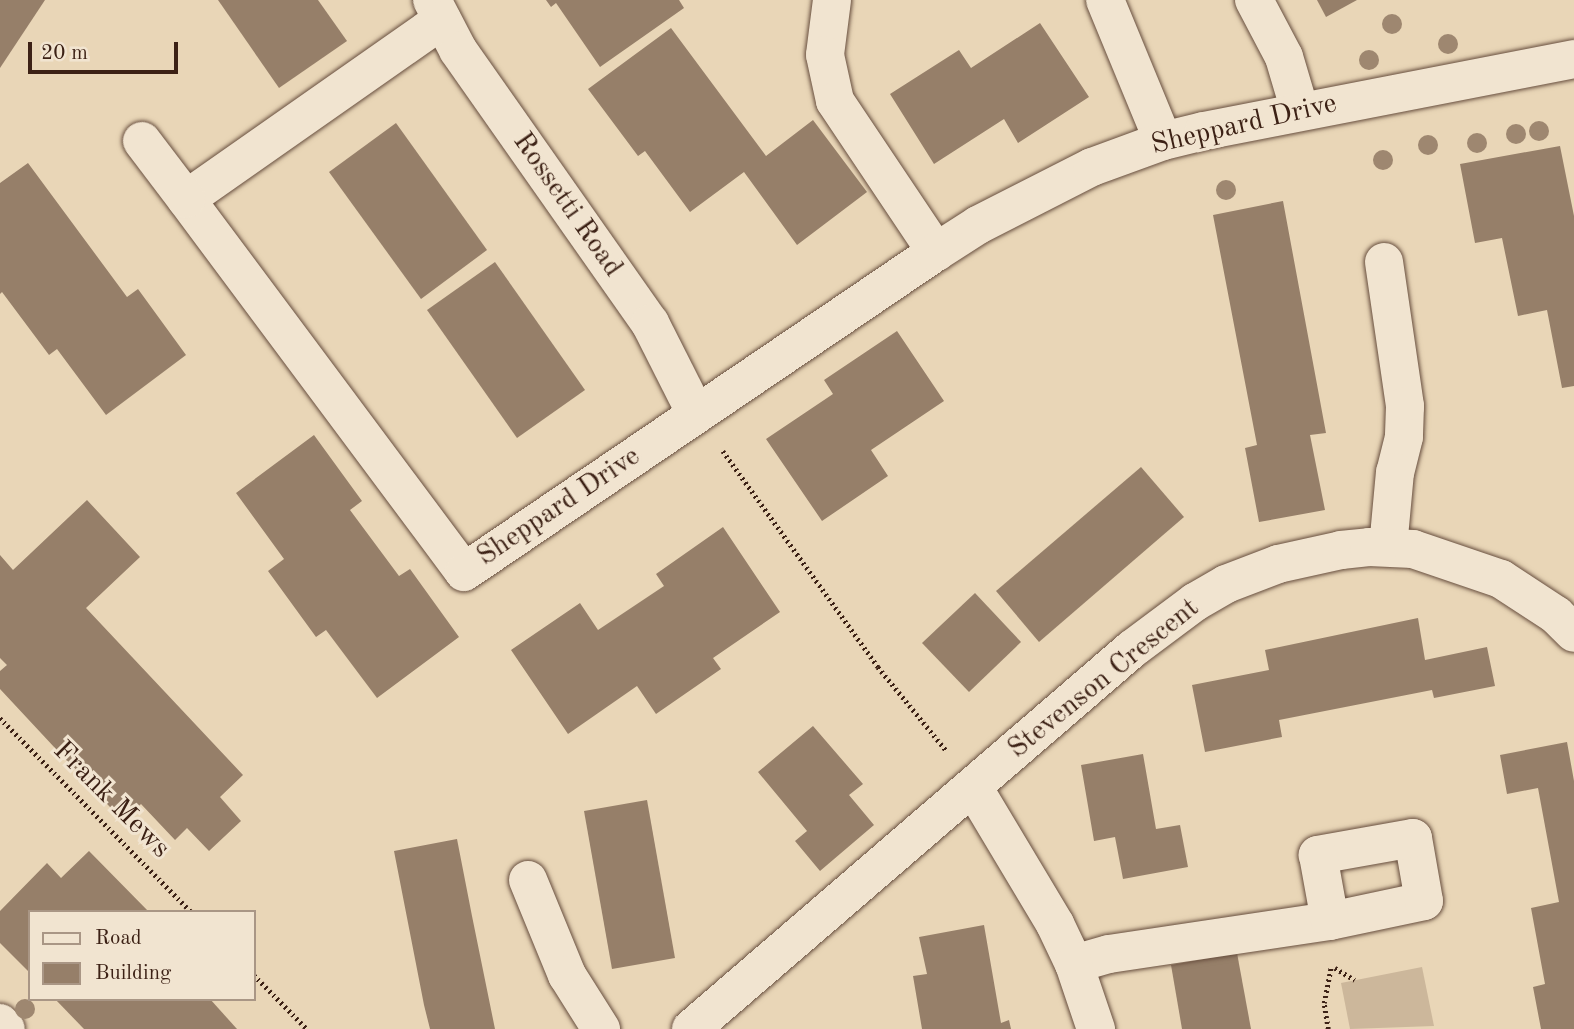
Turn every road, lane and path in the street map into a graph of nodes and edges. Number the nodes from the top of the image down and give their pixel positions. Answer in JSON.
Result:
{"nodes":[{"id":1,"x":832,"y":0,"type":"edge"},
{"id":2,"x":1105,"y":0,"type":"edge"},
{"id":3,"x":1254,"y":0,"type":"edge"},
{"id":4,"x":437,"y":10,"type":"edge"},
{"id":5,"x":1574,"y":59,"type":"edge"},
{"id":6,"x":1300,"y":111,"type":"junction"},
{"id":7,"x":142,"y":141,"type":"dead end"},
{"id":8,"x":1163,"y":141,"type":"junction"},
{"id":9,"x":186,"y":199,"type":"junction"},
{"id":10,"x":936,"y":251,"type":"junction"},
{"id":11,"x":1384,"y":262,"type":"dead end"},
{"id":12,"x":707,"y":428,"type":"junction"},
{"id":13,"x":1388,"y":547,"type":"junction"},
{"id":14,"x":1568,"y":616,"type":"edge"},
{"id":15,"x":0,"y":718,"type":"edge"},
{"id":16,"x":963,"y":774,"type":"junction"},
{"id":17,"x":528,"y":880,"type":"dead end"},
{"id":18,"x":189,"y":910,"type":"edge"},
{"id":19,"x":1329,"y":939,"type":"joint"},
{"id":20,"x":1074,"y":964,"type":"junction"},
{"id":21,"x":1331,"y":967,"type":"junction"},
{"id":22,"x":256,"y":977,"type":"edge"},
{"id":23,"x":1355,"y":980,"type":"dead end"},
{"id":24,"x":0,"y":1023,"type":"edge"},
{"id":25,"x":6,"y":1029,"type":"edge"},
{"id":26,"x":307,"y":1029,"type":"edge"},
{"id":27,"x":601,"y":1029,"type":"edge"},
{"id":28,"x":691,"y":1029,"type":"edge"},
{"id":29,"x":1096,"y":1029,"type":"edge"},
{"id":30,"x":1328,"y":1029,"type":"edge"}],
"edges":[{"from":1,"to":10,"type":"street"},
{"from":2,"to":8,"type":"street"},
{"from":3,"to":6,"type":"street"},
{"from":4,"to":9,"type":"street"},
{"from":4,"to":12,"type":"street","name":"Rossetti Road"},
{"from":5,"to":6,"type":"street","name":"Sheppard Drive"},
{"from":6,"to":8,"type":"street","name":"Sheppard Drive"},
{"from":7,"to":9,"type":"street","name":"Sheppard Drive"},
{"from":8,"to":10,"type":"street","name":"Sheppard Drive"},
{"from":9,"to":12,"type":"street","name":"Sheppard Drive"},
{"from":10,"to":12,"type":"street","name":"Sheppard Drive"},
{"from":11,"to":13,"type":"street"},
{"from":12,"to":16,"type":"path"},
{"from":13,"to":14,"type":"street","name":"Stevenson Crescent"},
{"from":13,"to":16,"type":"street","name":"Stevenson Crescent"},
{"from":15,"to":18,"type":"path","name":"Frank Mews"},
{"from":16,"to":20,"type":"street"},
{"from":16,"to":28,"type":"street","name":"Stevenson Crescent"},
{"from":17,"to":27,"type":"street"},
{"from":19,"to":20,"type":"street"},
{"from":19,"to":21,"type":"path"},
{"from":20,"to":29,"type":"street"},
{"from":21,"to":23,"type":"path"},
{"from":21,"to":30,"type":"path"},
{"from":22,"to":26,"type":"path"},
{"from":24,"to":25,"type":"street"}]}
